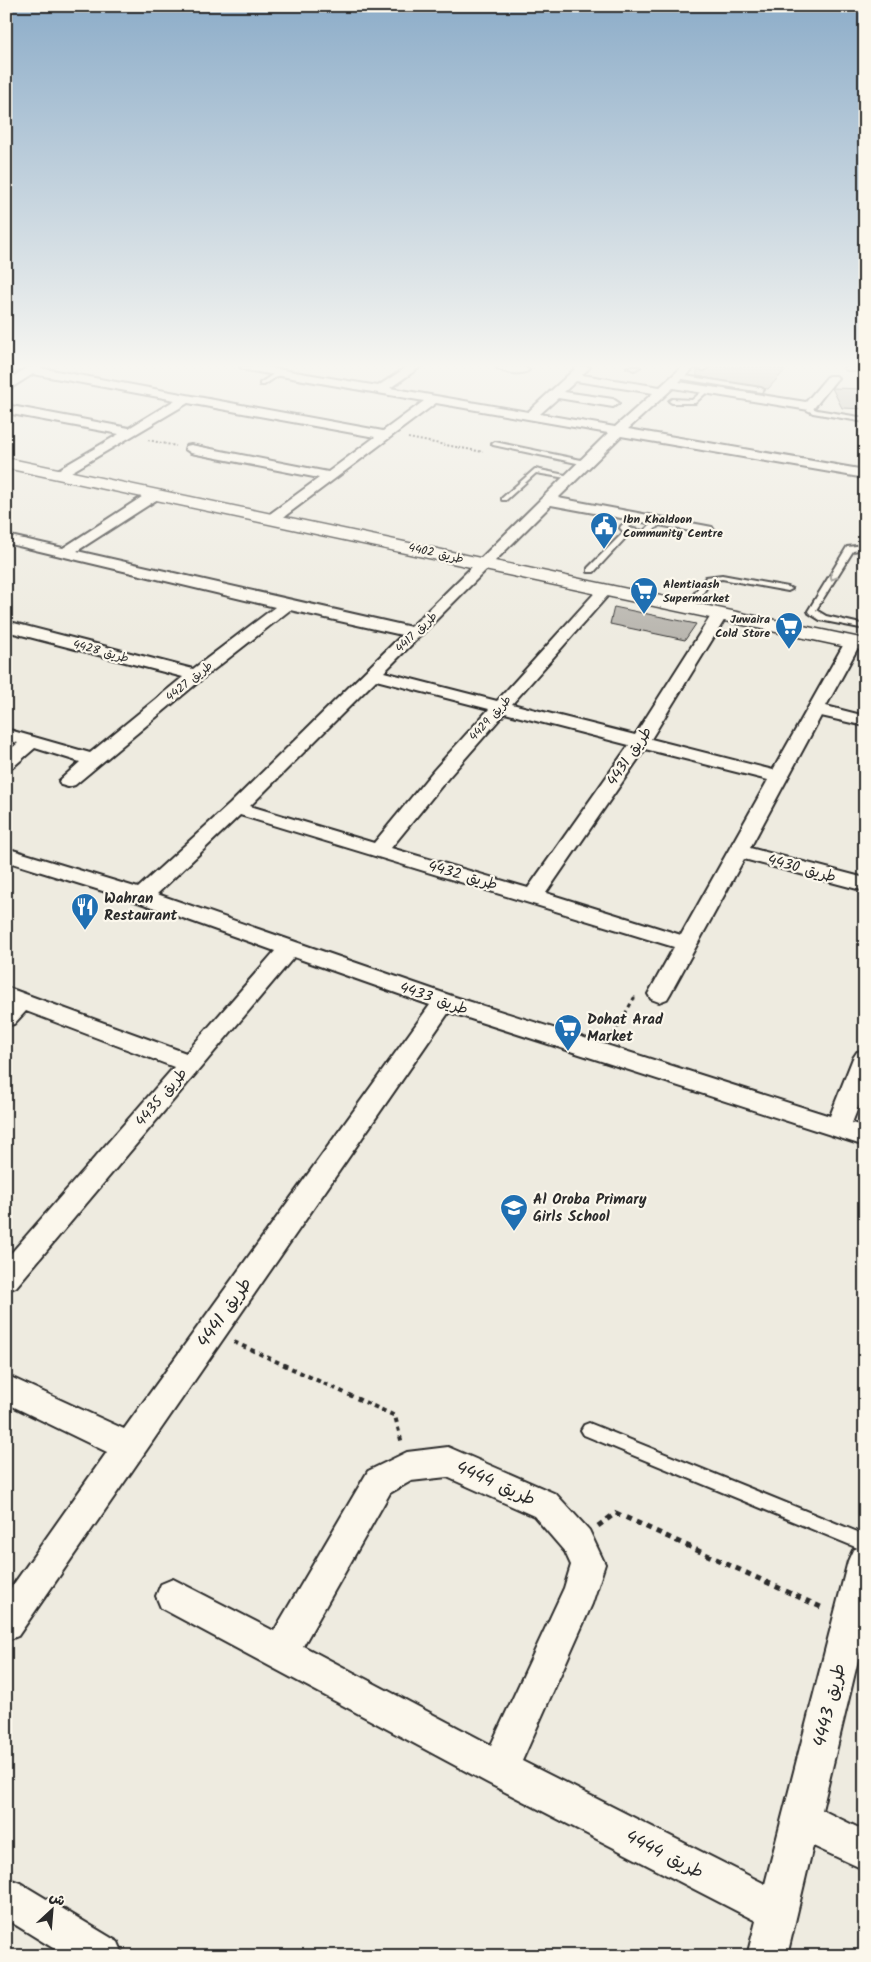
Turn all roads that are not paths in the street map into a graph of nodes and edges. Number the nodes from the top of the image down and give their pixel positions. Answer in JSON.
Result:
{"nodes":[{"id":1,"x":87,"y":459,"type":"edge"},
{"id":2,"x":240,"y":459,"type":"edge"},
{"id":3,"x":353,"y":459,"type":"edge"},
{"id":4,"x":565,"y":459,"type":"edge"},
{"id":5,"x":590,"y":459,"type":"edge"},
{"id":6,"x":771,"y":459,"type":"edge"},
{"id":7,"x":6,"y":463,"type":"edge"},
{"id":8,"x":586,"y":463,"type":"junction"},
{"id":9,"x":61,"y":474,"type":"junction"},
{"id":10,"x":865,"y":474,"type":"edge"},
{"id":11,"x":330,"y":476,"type":"junction"},
{"id":12,"x":572,"y":477,"type":"junction"},
{"id":13,"x":156,"y":494,"type":"junction"},
{"id":14,"x":504,"y":499,"type":"dead end"},
{"id":15,"x":548,"y":500,"type":"junction"},
{"id":16,"x":634,"y":517,"type":"junction"},
{"id":17,"x":272,"y":519,"type":"junction"},
{"id":18,"x":658,"y":522,"type":"junction"},
{"id":19,"x":707,"y":530,"type":"dead end"},
{"id":20,"x":628,"y":531,"type":"junction"},
{"id":21,"x":6,"y":539,"type":"edge"},
{"id":22,"x":865,"y":547,"type":"edge"},
{"id":23,"x":65,"y":553,"type":"junction"},
{"id":24,"x":484,"y":564,"type":"junction"},
{"id":25,"x":591,"y":570,"type":"dead end"},
{"id":26,"x":606,"y":589,"type":"junction"},
{"id":27,"x":788,"y":590,"type":"dead end"},
{"id":28,"x":287,"y":605,"type":"junction"},
{"id":29,"x":689,"y":607,"type":"junction"},
{"id":30,"x":720,"y":614,"type":"junction"},
{"id":31,"x":6,"y":626,"type":"edge"},
{"id":32,"x":415,"y":633,"type":"junction"},
{"id":33,"x":861,"y":638,"type":"edge"},
{"id":34,"x":371,"y":674,"type":"junction"},
{"id":35,"x":196,"y":676,"type":"junction"},
{"id":36,"x":501,"y":707,"type":"junction"},
{"id":37,"x":816,"y":709,"type":"junction"},
{"id":38,"x":865,"y":721,"type":"edge"},
{"id":39,"x":6,"y":734,"type":"edge"},
{"id":40,"x":31,"y":742,"type":"junction"},
{"id":41,"x":640,"y":742,"type":"junction"},
{"id":42,"x":94,"y":760,"type":"junction"},
{"id":43,"x":6,"y":763,"type":"edge"},
{"id":44,"x":779,"y":777,"type":"junction"},
{"id":45,"x":68,"y":781,"type":"dead end"},
{"id":46,"x":237,"y":808,"type":"junction"},
{"id":47,"x":378,"y":851,"type":"junction"},
{"id":48,"x":739,"y":851,"type":"junction"},
{"id":49,"x":6,"y":854,"type":"edge"},
{"id":50,"x":865,"y":885,"type":"edge"},
{"id":51,"x":534,"y":895,"type":"junction"},
{"id":52,"x":142,"y":896,"type":"junction"},
{"id":53,"x":687,"y":944,"type":"junction"},
{"id":54,"x":289,"y":949,"type":"junction"},
{"id":55,"x":660,"y":994,"type":"road end"},
{"id":56,"x":15,"y":998,"type":"edge"},
{"id":57,"x":444,"y":1002,"type":"junction"},
{"id":58,"x":6,"y":1018,"type":"edge"},
{"id":59,"x":865,"y":1058,"type":"edge"},
{"id":60,"x":190,"y":1064,"type":"junction"},
{"id":61,"x":838,"y":1128,"type":"junction"},
{"id":62,"x":865,"y":1137,"type":"edge"},
{"id":63,"x":6,"y":1279,"type":"edge"},
{"id":64,"x":6,"y":1388,"type":"edge"},
{"id":65,"x":589,"y":1430,"type":"dead end"},
{"id":66,"x":128,"y":1447,"type":"junction"},
{"id":67,"x":865,"y":1543,"type":"edge"},
{"id":68,"x":865,"y":1561,"type":"edge"},
{"id":69,"x":173,"y":1596,"type":"dead end"},
{"id":70,"x":6,"y":1624,"type":"edge"},
{"id":71,"x":281,"y":1652,"type":"junction"},
{"id":72,"x":499,"y":1769,"type":"junction"},
{"id":73,"x":801,"y":1820,"type":"junction"},
{"id":74,"x":865,"y":1851,"type":"edge"},
{"id":75,"x":6,"y":1897,"type":"edge"},
{"id":76,"x":778,"y":1911,"type":"junction"},
{"id":77,"x":104,"y":1956,"type":"edge"},
{"id":78,"x":767,"y":1956,"type":"edge"}],
"edges":[{"from":1,"to":9,"type":"street"},
{"from":2,"to":11,"type":"street"},
{"from":3,"to":11,"type":"street"},
{"from":4,"to":8,"type":"lane"},
{"from":5,"to":8,"type":"street","name":"طريق 4417"},
{"from":6,"to":10,"type":"street"},
{"from":7,"to":9,"type":"street","name":"طريق 4402"},
{"from":8,"to":12,"type":"street","name":"طريق 4417"},
{"from":9,"to":13,"type":"street","name":"طريق 4402"},
{"from":11,"to":17,"type":"street"},
{"from":12,"to":14,"type":"lane"},
{"from":12,"to":15,"type":"street","name":"طريق 4417"},
{"from":13,"to":17,"type":"street","name":"طريق 4402"},
{"from":13,"to":23,"type":"street"},
{"from":15,"to":16,"type":"street"},
{"from":15,"to":24,"type":"street","name":"طريق 4417"},
{"from":16,"to":18,"type":"street"},
{"from":16,"to":20,"type":"lane"},
{"from":17,"to":24,"type":"street","name":"طريق 4402"},
{"from":18,"to":19,"type":"street"},
{"from":18,"to":20,"type":"lane"},
{"from":20,"to":25,"type":"lane"},
{"from":21,"to":23,"type":"street"},
{"from":22,"to":33,"type":"lane","one_way":true},
{"from":23,"to":28,"type":"street"},
{"from":24,"to":26,"type":"street","name":"طريق 4402"},
{"from":24,"to":32,"type":"street","name":"طريق 4417"},
{"from":26,"to":29,"type":"street","name":"طريق 4402"},
{"from":26,"to":36,"type":"street","name":"طريق 4429"},
{"from":27,"to":29,"type":"lane"},
{"from":28,"to":32,"type":"street"},
{"from":28,"to":35,"type":"street","name":"طريق 4427"},
{"from":29,"to":30,"type":"street","name":"طريق 4402"},
{"from":30,"to":33,"type":"street","name":"طريق 4402"},
{"from":30,"to":41,"type":"street","name":"طريق 4431"},
{"from":31,"to":35,"type":"street","name":"طريق 4428"},
{"from":32,"to":34,"type":"street","name":"طريق 4417"},
{"from":33,"to":37,"type":"street"},
{"from":34,"to":36,"type":"street"},
{"from":34,"to":46,"type":"street","name":"طريق 4417"},
{"from":35,"to":42,"type":"street","name":"طريق 4427"},
{"from":36,"to":41,"type":"street"},
{"from":36,"to":47,"type":"street","name":"طريق 4429"},
{"from":37,"to":38,"type":"street"},
{"from":37,"to":44,"type":"street"},
{"from":39,"to":40,"type":"street"},
{"from":40,"to":42,"type":"street"},
{"from":40,"to":43,"type":"street"},
{"from":41,"to":44,"type":"street"},
{"from":41,"to":51,"type":"street","name":"طريق 4431"},
{"from":42,"to":45,"type":"street","name":"طريق 4427"},
{"from":44,"to":48,"type":"street"},
{"from":46,"to":47,"type":"street","name":"طريق 4432"},
{"from":46,"to":52,"type":"street","name":"طريق 4417"},
{"from":47,"to":51,"type":"street","name":"طريق 4432"},
{"from":48,"to":50,"type":"street","name":"طريق 4430"},
{"from":48,"to":53,"type":"street"},
{"from":49,"to":52,"type":"street","name":"طريق 4433"},
{"from":51,"to":53,"type":"street","name":"طريق 4432"},
{"from":52,"to":54,"type":"street","name":"طريق 4433"},
{"from":53,"to":55,"type":"street"},
{"from":54,"to":57,"type":"street","name":"طريق 4433"},
{"from":54,"to":60,"type":"street"},
{"from":56,"to":58,"type":"street"},
{"from":56,"to":60,"type":"street","name":"طريق 4435"},
{"from":57,"to":61,"type":"street","name":"طريق 4433"},
{"from":57,"to":66,"type":"street","name":"طريق 4441"},
{"from":59,"to":61,"type":"street"},
{"from":60,"to":63,"type":"street","name":"طريق 4435"},
{"from":61,"to":62,"type":"street","name":"طريق 4433"},
{"from":64,"to":66,"type":"street"},
{"from":65,"to":67,"type":"lane"},
{"from":66,"to":70,"type":"street","name":"طريق 4441"},
{"from":68,"to":73,"type":"street","name":"طريق 4443"},
{"from":69,"to":71,"type":"street","name":"طريق 4444"},
{"from":71,"to":72,"type":"street","name":"طريق 4444"},
{"from":71,"to":72,"type":"street","name":"طريق 4444"},
{"from":72,"to":76,"type":"street","name":"طريق 4444"},
{"from":73,"to":74,"type":"street"},
{"from":73,"to":76,"type":"street","name":"طريق 4443"},
{"from":75,"to":77,"type":"street"},
{"from":76,"to":78,"type":"street","name":"طريق 4443"}]}
